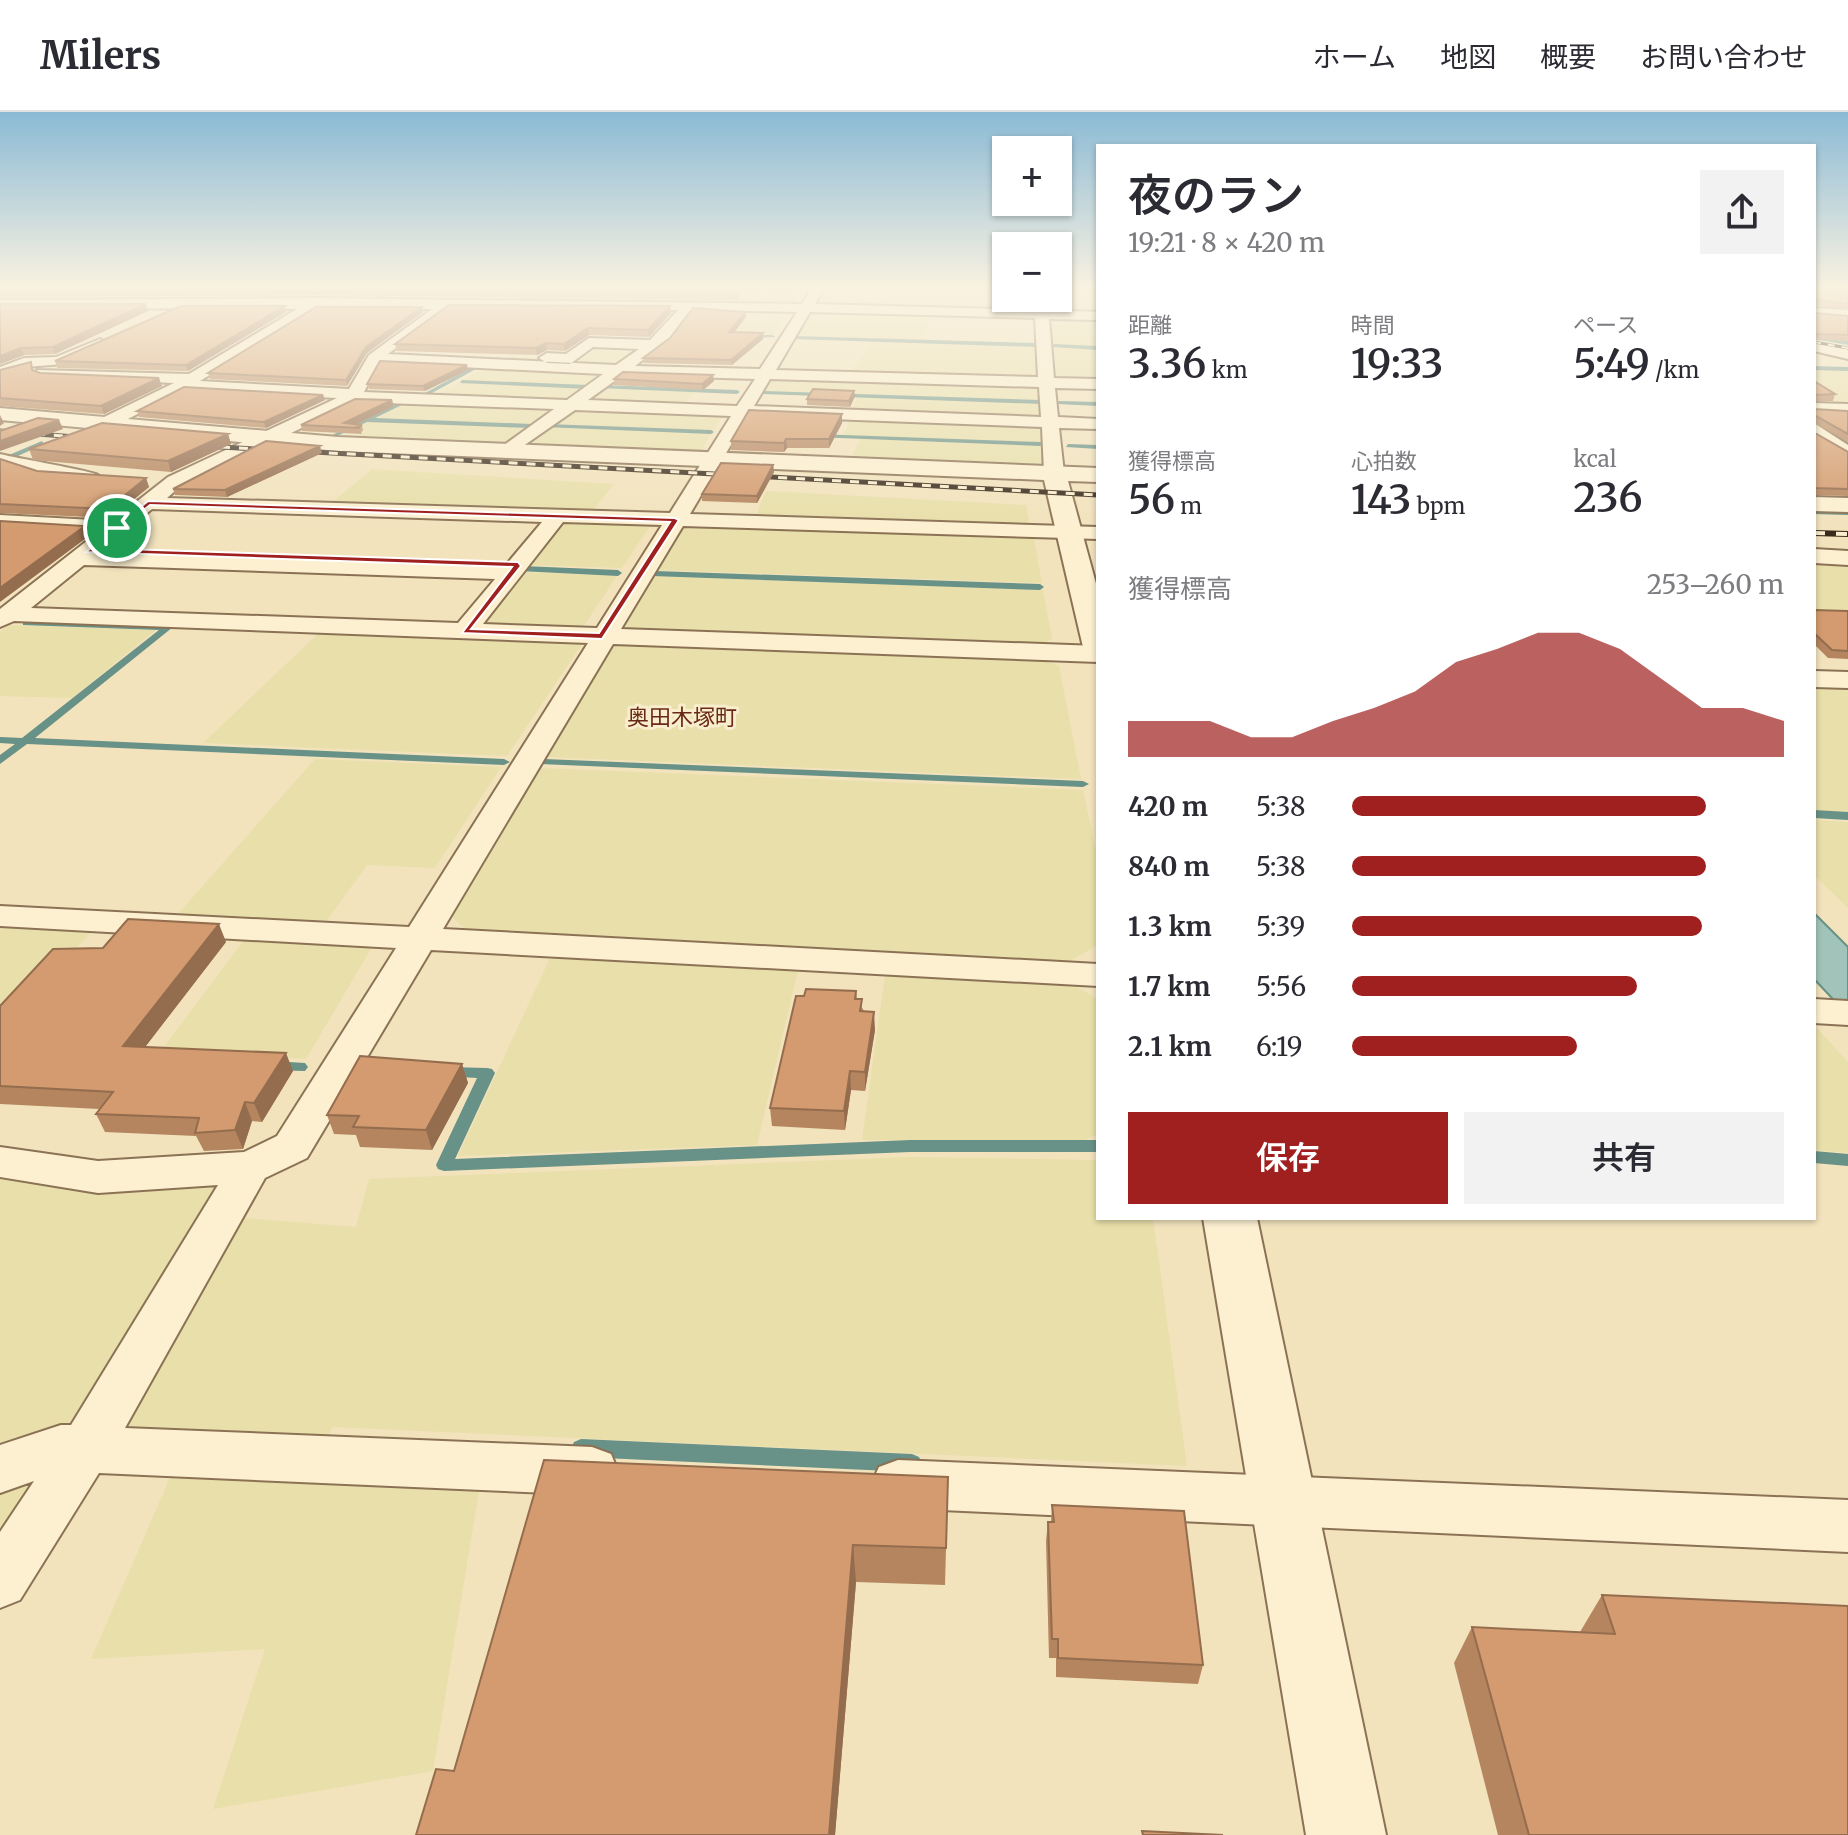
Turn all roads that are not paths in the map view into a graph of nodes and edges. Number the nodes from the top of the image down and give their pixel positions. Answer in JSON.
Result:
{"nodes":[{"id":1,"x":210,"y":368,"type":"edge"},
{"id":2,"x":368,"y":368,"type":"edge"},
{"id":3,"x":480,"y":368,"type":"edge"},
{"id":4,"x":592,"y":368,"type":"edge"},
{"id":5,"x":767,"y":368,"type":"edge"},
{"id":6,"x":1047,"y":368,"type":"edge"},
{"id":7,"x":619,"y":369,"type":"junction"},
{"id":8,"x":3,"y":371,"type":"edge"},
{"id":9,"x":764,"y":373,"type":"junction"},
{"id":10,"x":188,"y":382,"type":"junction"},
{"id":11,"x":1048,"y":383,"type":"junction"},
{"id":12,"x":1096,"y":384,"type":"edge"},
{"id":13,"x":354,"y":395,"type":"junction"},
{"id":14,"x":419,"y":401,"type":"junction"},
{"id":15,"x":570,"y":405,"type":"junction"},
{"id":16,"x":1816,"y":408,"type":"edge"},
{"id":17,"x":1848,"y":409,"type":"edge"},
{"id":18,"x":742,"y":412,"type":"junction"},
{"id":19,"x":0,"y":414,"type":"edge"},
{"id":20,"x":39,"y":418,"type":"junction"},
{"id":21,"x":1052,"y":422,"type":"junction"},
{"id":22,"x":103,"y":423,"type":"junction"},
{"id":23,"x":1096,"y":424,"type":"edge"},
{"id":24,"x":1816,"y":429,"type":"edge"},
{"id":25,"x":0,"y":434,"type":"edge"},
{"id":26,"x":263,"y":438,"type":"junction"},
{"id":27,"x":59,"y":439,"type":"edge"},
{"id":28,"x":32,"y":450,"type":"edge"},
{"id":29,"x":1816,"y":450,"type":"edge"},
{"id":30,"x":506,"y":452,"type":"junction"},
{"id":31,"x":1847,"y":452,"type":"edge"},
{"id":32,"x":713,"y":460,"type":"junction"},
{"id":33,"x":2,"y":461,"type":"edge"},
{"id":34,"x":1054,"y":473,"type":"junction"},
{"id":35,"x":1096,"y":475,"type":"edge"},
{"id":36,"x":101,"y":476,"type":"edge"},
{"id":37,"x":146,"y":479,"type":"edge"},
{"id":38,"x":175,"y":481,"type":"junction"},
{"id":39,"x":148,"y":503,"type":"junction"},
{"id":40,"x":1816,"y":504,"type":"edge"},
{"id":41,"x":1848,"y":505,"type":"edge"},
{"id":42,"x":557,"y":516,"type":"junction"},
{"id":43,"x":675,"y":520,"type":"junction"},
{"id":44,"x":0,"y":521,"type":"edge"},
{"id":45,"x":117,"y":528,"type":"junction"},
{"id":46,"x":1069,"y":532,"type":"junction"},
{"id":47,"x":1096,"y":533,"type":"edge"},
{"id":48,"x":84,"y":554,"type":"junction"},
{"id":49,"x":1816,"y":556,"type":"edge"},
{"id":50,"x":1848,"y":558,"type":"edge"},
{"id":51,"x":515,"y":569,"type":"junction"},
{"id":52,"x":5,"y":614,"type":"edge"},
{"id":53,"x":465,"y":631,"type":"junction"},
{"id":54,"x":602,"y":636,"type":"junction"},
{"id":55,"x":1096,"y":639,"type":"edge"},
{"id":56,"x":1096,"y":654,"type":"edge"},
{"id":57,"x":1816,"y":679,"type":"edge"},
{"id":58,"x":1848,"y":680,"type":"edge"},
{"id":59,"x":0,"y":916,"type":"edge"},
{"id":60,"x":419,"y":939,"type":"junction"},
{"id":61,"x":1096,"y":975,"type":"edge"},
{"id":62,"x":0,"y":1162,"type":"edge"},
{"id":63,"x":250,"y":1167,"type":"junction"},
{"id":64,"x":1230,"y":1220,"type":"edge"},
{"id":65,"x":85,"y":1449,"type":"junction"},
{"id":66,"x":0,"y":1469,"type":"edge"},
{"id":67,"x":645,"y":1473,"type":"edge"},
{"id":68,"x":852,"y":1482,"type":"edge"},
{"id":69,"x":1284,"y":1501,"type":"junction"},
{"id":70,"x":1848,"y":1526,"type":"edge"},
{"id":71,"x":0,"y":1581,"type":"edge"},
{"id":72,"x":1346,"y":1835,"type":"edge"}],
"edges":[{"from":1,"to":10,"type":"street"},
{"from":2,"to":13,"type":"street"},
{"from":3,"to":14,"type":"street"},
{"from":4,"to":7,"type":"street"},
{"from":5,"to":9,"type":"street"},
{"from":6,"to":11,"type":"street"},
{"from":7,"to":9,"type":"street"},
{"from":7,"to":15,"type":"street"},
{"from":8,"to":10,"type":"street"},
{"from":9,"to":11,"type":"street"},
{"from":9,"to":18,"type":"street"},
{"from":10,"to":13,"type":"street"},
{"from":10,"to":22,"type":"street"},
{"from":11,"to":12,"type":"street"},
{"from":11,"to":21,"type":"street"},
{"from":13,"to":14,"type":"street"},
{"from":13,"to":26,"type":"street"},
{"from":14,"to":15,"type":"street"},
{"from":15,"to":18,"type":"street"},
{"from":15,"to":30,"type":"street"},
{"from":16,"to":17,"type":"street"},
{"from":18,"to":21,"type":"street"},
{"from":18,"to":32,"type":"street"},
{"from":19,"to":20,"type":"street"},
{"from":20,"to":22,"type":"street"},
{"from":20,"to":25,"type":"street"},
{"from":21,"to":23,"type":"street"},
{"from":21,"to":34,"type":"street"},
{"from":22,"to":26,"type":"street"},
{"from":22,"to":27,"type":"street"},
{"from":24,"to":31,"type":"street"},
{"from":26,"to":30,"type":"street"},
{"from":26,"to":38,"type":"street"},
{"from":28,"to":33,"type":"street"},
{"from":29,"to":31,"type":"street"},
{"from":30,"to":32,"type":"street"},
{"from":32,"to":34,"type":"street"},
{"from":32,"to":43,"type":"street"},
{"from":33,"to":36,"type":"street"},
{"from":34,"to":35,"type":"street"},
{"from":34,"to":46,"type":"street"},
{"from":37,"to":38,"type":"street"},
{"from":38,"to":39,"type":"street"},
{"from":39,"to":42,"type":"street"},
{"from":39,"to":45,"type":"street"},
{"from":40,"to":41,"type":"street"},
{"from":42,"to":43,"type":"street"},
{"from":42,"to":51,"type":"street"},
{"from":43,"to":46,"type":"street"},
{"from":43,"to":54,"type":"street"},
{"from":44,"to":45,"type":"street"},
{"from":45,"to":48,"type":"street"},
{"from":46,"to":47,"type":"street"},
{"from":46,"to":55,"type":"street"},
{"from":48,"to":51,"type":"street"},
{"from":48,"to":52,"type":"street"},
{"from":49,"to":50,"type":"street"},
{"from":51,"to":53,"type":"street"},
{"from":52,"to":53,"type":"street"},
{"from":53,"to":54,"type":"street"},
{"from":54,"to":56,"type":"street"},
{"from":54,"to":60,"type":"street"},
{"from":57,"to":58,"type":"street"},
{"from":59,"to":60,"type":"street"},
{"from":60,"to":61,"type":"street"},
{"from":60,"to":63,"type":"street"},
{"from":62,"to":63,"type":"street"},
{"from":63,"to":65,"type":"street"},
{"from":64,"to":69,"type":"street"},
{"from":65,"to":66,"type":"street"},
{"from":65,"to":67,"type":"street"},
{"from":65,"to":71,"type":"street"},
{"from":68,"to":69,"type":"street"},
{"from":69,"to":70,"type":"street"},
{"from":69,"to":72,"type":"street"}]}
